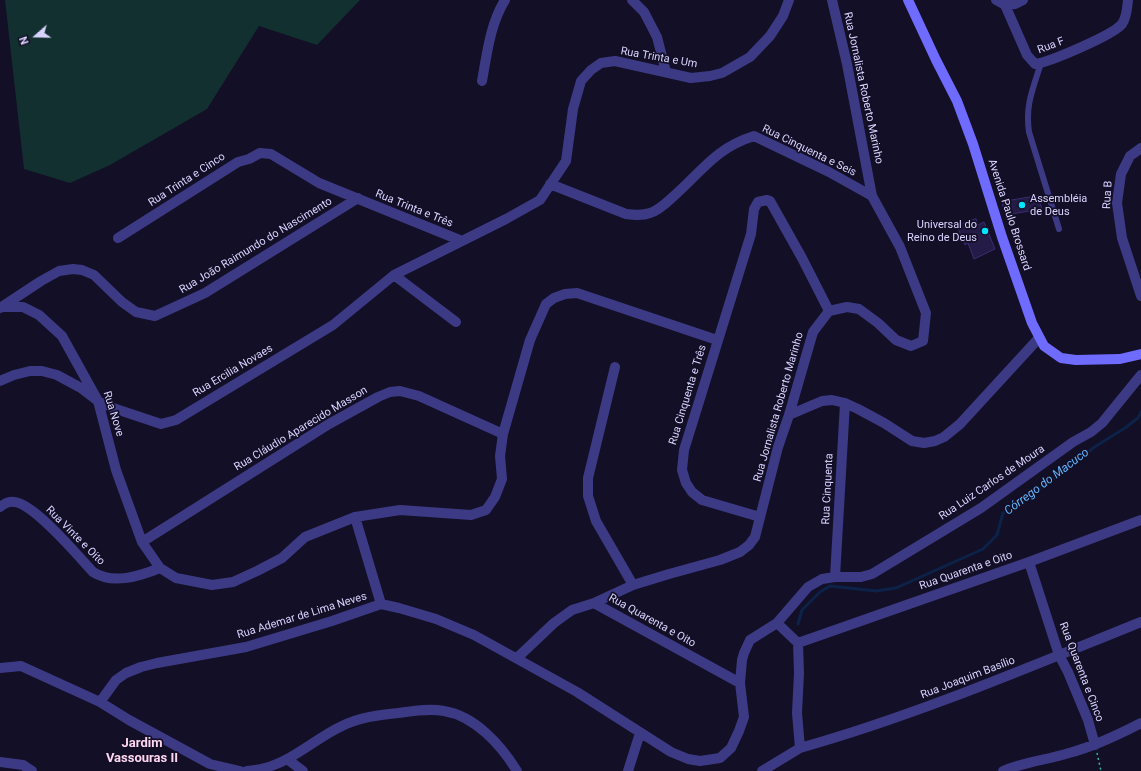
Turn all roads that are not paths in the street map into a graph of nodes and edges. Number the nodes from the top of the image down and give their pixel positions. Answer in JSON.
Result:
{"nodes":[{"id":1,"x":505,"y":0,"type":"edge"},
{"id":2,"x":632,"y":0,"type":"edge"},
{"id":3,"x":789,"y":0,"type":"edge"},
{"id":4,"x":832,"y":0,"type":"edge"},
{"id":5,"x":908,"y":0,"type":"edge"},
{"id":6,"x":1023,"y":0,"type":"edge"},
{"id":7,"x":1128,"y":0,"type":"edge"},
{"id":8,"x":1001,"y":2,"type":"edge"},
{"id":9,"x":1041,"y":64,"type":"junction"},
{"id":10,"x":666,"y":72,"type":"junction"},
{"id":11,"x":482,"y":81,"type":"dead end"},
{"id":12,"x":1141,"y":148,"type":"edge"},
{"id":13,"x":550,"y":184,"type":"junction"},
{"id":14,"x":872,"y":196,"type":"junction"},
{"id":15,"x":358,"y":198,"type":"junction"},
{"id":16,"x":1059,"y":229,"type":"dead end"},
{"id":17,"x":118,"y":238,"type":"dead end"},
{"id":18,"x":462,"y":241,"type":"junction"},
{"id":19,"x":394,"y":275,"type":"junction"},
{"id":20,"x":1141,"y":296,"type":"edge"},
{"id":21,"x":0,"y":307,"type":"edge"},
{"id":22,"x":829,"y":311,"type":"junction"},
{"id":23,"x":456,"y":322,"type":"dead end"},
{"id":24,"x":1039,"y":338,"type":"junction"},
{"id":25,"x":717,"y":340,"type":"junction"},
{"id":26,"x":1141,"y":354,"type":"edge"},
{"id":27,"x":615,"y":367,"type":"dead end"},
{"id":28,"x":1141,"y":375,"type":"edge"},
{"id":29,"x":0,"y":381,"type":"edge"},
{"id":30,"x":98,"y":401,"type":"junction"},
{"id":31,"x":845,"y":403,"type":"junction"},
{"id":32,"x":789,"y":415,"type":"junction"},
{"id":33,"x":503,"y":434,"type":"junction"},
{"id":34,"x":0,"y":508,"type":"edge"},
{"id":35,"x":355,"y":517,"type":"junction"},
{"id":36,"x":760,"y":517,"type":"junction"},
{"id":37,"x":1141,"y":520,"type":"edge"},
{"id":38,"x":142,"y":542,"type":"junction"},
{"id":39,"x":1029,"y":562,"type":"junction"},
{"id":40,"x":160,"y":568,"type":"junction"},
{"id":41,"x":836,"y":577,"type":"junction"},
{"id":42,"x":633,"y":585,"type":"junction"},
{"id":43,"x":594,"y":603,"type":"junction"},
{"id":44,"x":381,"y":604,"type":"junction"},
{"id":45,"x":1141,"y":622,"type":"edge"},
{"id":46,"x":776,"y":623,"type":"junction"},
{"id":47,"x":798,"y":643,"type":"junction"},
{"id":48,"x":1059,"y":655,"type":"junction"},
{"id":49,"x":517,"y":658,"type":"junction"},
{"id":50,"x":0,"y":668,"type":"edge"},
{"id":51,"x":740,"y":682,"type":"junction"},
{"id":52,"x":100,"y":702,"type":"junction"},
{"id":53,"x":1141,"y":723,"type":"edge"},
{"id":54,"x":640,"y":733,"type":"junction"},
{"id":55,"x":1095,"y":745,"type":"junction"},
{"id":56,"x":800,"y":748,"type":"junction"},
{"id":57,"x":288,"y":759,"type":"junction"},
{"id":58,"x":0,"y":762,"type":"edge"},
{"id":59,"x":32,"y":771,"type":"edge"},
{"id":60,"x":240,"y":771,"type":"edge"},
{"id":61,"x":247,"y":771,"type":"edge"},
{"id":62,"x":303,"y":771,"type":"edge"},
{"id":63,"x":517,"y":771,"type":"edge"},
{"id":64,"x":628,"y":771,"type":"edge"},
{"id":65,"x":762,"y":771,"type":"edge"},
{"id":66,"x":1003,"y":771,"type":"edge"}],
"edges":[{"from":1,"to":11,"type":"street"},
{"from":2,"to":10,"type":"street"},
{"from":3,"to":10,"type":"street","name":"Rua Trinta e Um"},
{"from":4,"to":14,"type":"street","name":"Rua Jornalista Roberto Marinho"},
{"from":5,"to":24,"type":"main road","name":"Avenida Paulo Brossard"},
{"from":6,"to":8,"type":"street"},
{"from":7,"to":9,"type":"street","name":"Rua F"},
{"from":8,"to":9,"type":"street","name":"Rua F"},
{"from":9,"to":16,"type":"lane"},
{"from":10,"to":13,"type":"street","name":"Rua Trinta e Um"},
{"from":12,"to":20,"type":"street","name":"Rua B"},
{"from":13,"to":14,"type":"street","name":"Rua Cinquenta e Seis"},
{"from":13,"to":18,"type":"street","name":"Rua Trinta e Um"},
{"from":14,"to":22,"type":"street","name":"Rua Jornalista Roberto Marinho"},
{"from":15,"to":17,"type":"street","name":"Rua Trinta e Cinco"},
{"from":15,"to":18,"type":"street","name":"Rua Trinta e Três"},
{"from":15,"to":21,"type":"street","name":"Rua João Raimundo do Nascimento"},
{"from":18,"to":19,"type":"street","name":"Rua Ercilia Novaes"},
{"from":19,"to":23,"type":"street"},
{"from":19,"to":30,"type":"street","name":"Rua Ercilia Novaes"},
{"from":21,"to":30,"type":"street","name":"Rua Nove"},
{"from":22,"to":25,"type":"street"},
{"from":22,"to":32,"type":"street","name":"Rua Jornalista Roberto Marinho"},
{"from":24,"to":26,"type":"main road","name":"Avenida Paulo Brossard"},
{"from":24,"to":31,"type":"street"},
{"from":25,"to":33,"type":"street","name":"Rua Cinquenta e Três"},
{"from":25,"to":36,"type":"street","name":"Rua Cinquenta e Três"},
{"from":27,"to":42,"type":"street"},
{"from":28,"to":41,"type":"street","name":"Rua Luiz Carlos de Moura"},
{"from":29,"to":30,"type":"street","name":"Rua Ercilia Novaes"},
{"from":30,"to":38,"type":"street","name":"Rua Nove"},
{"from":31,"to":32,"type":"street"},
{"from":31,"to":41,"type":"street","name":"Rua Cinquenta"},
{"from":32,"to":36,"type":"street","name":"Rua Jornalista Roberto Marinho"},
{"from":33,"to":35,"type":"street"},
{"from":33,"to":38,"type":"street","name":"Rua Cláudio Aparecido Masson"},
{"from":34,"to":40,"type":"street","name":"Rua Vinte e Oito"},
{"from":35,"to":40,"type":"street"},
{"from":35,"to":44,"type":"street"},
{"from":36,"to":42,"type":"street","name":"Rua Jornalista Roberto Marinho"},
{"from":37,"to":39,"type":"street","name":"Rua Quarenta e Oito"},
{"from":38,"to":40,"type":"street","name":"Rua Nove"},
{"from":39,"to":47,"type":"street","name":"Rua Quarenta e Oito"},
{"from":39,"to":48,"type":"street","name":"Rua Quarenta e Cinco"},
{"from":41,"to":46,"type":"street","name":"Rua Luiz Carlos de Moura"},
{"from":42,"to":43,"type":"street","name":"Rua Jornalista Roberto Marinho"},
{"from":43,"to":49,"type":"street","name":"Rua Jornalista Roberto Marinho"},
{"from":43,"to":51,"type":"street","name":"Rua Quarenta e Oito"},
{"from":44,"to":49,"type":"street","name":"Rua Ademar de Lima Neves"},
{"from":44,"to":52,"type":"street","name":"Rua Ademar de Lima Neves"},
{"from":45,"to":48,"type":"street","name":"Rua Joaquim Basílio"},
{"from":46,"to":47,"type":"street"},
{"from":46,"to":51,"type":"street","name":"Rua Luiz Carlos de Moura"},
{"from":47,"to":56,"type":"street"},
{"from":48,"to":55,"type":"street","name":"Rua Quarenta e Cinco"},
{"from":48,"to":56,"type":"street","name":"Rua Joaquim Basílio"},
{"from":49,"to":54,"type":"street","name":"Rua Ademar de Lima Neves"},
{"from":50,"to":52,"type":"street"},
{"from":51,"to":54,"type":"street","name":"Rua Ademar de Lima Neves"},
{"from":52,"to":60,"type":"street"},
{"from":53,"to":55,"type":"street"},
{"from":54,"to":64,"type":"street"},
{"from":55,"to":66,"type":"street"},
{"from":56,"to":65,"type":"street","name":"Rua Joaquim Basílio"},
{"from":57,"to":61,"type":"street"},
{"from":57,"to":62,"type":"street"},
{"from":57,"to":63,"type":"street"},
{"from":58,"to":59,"type":"street"}]}
